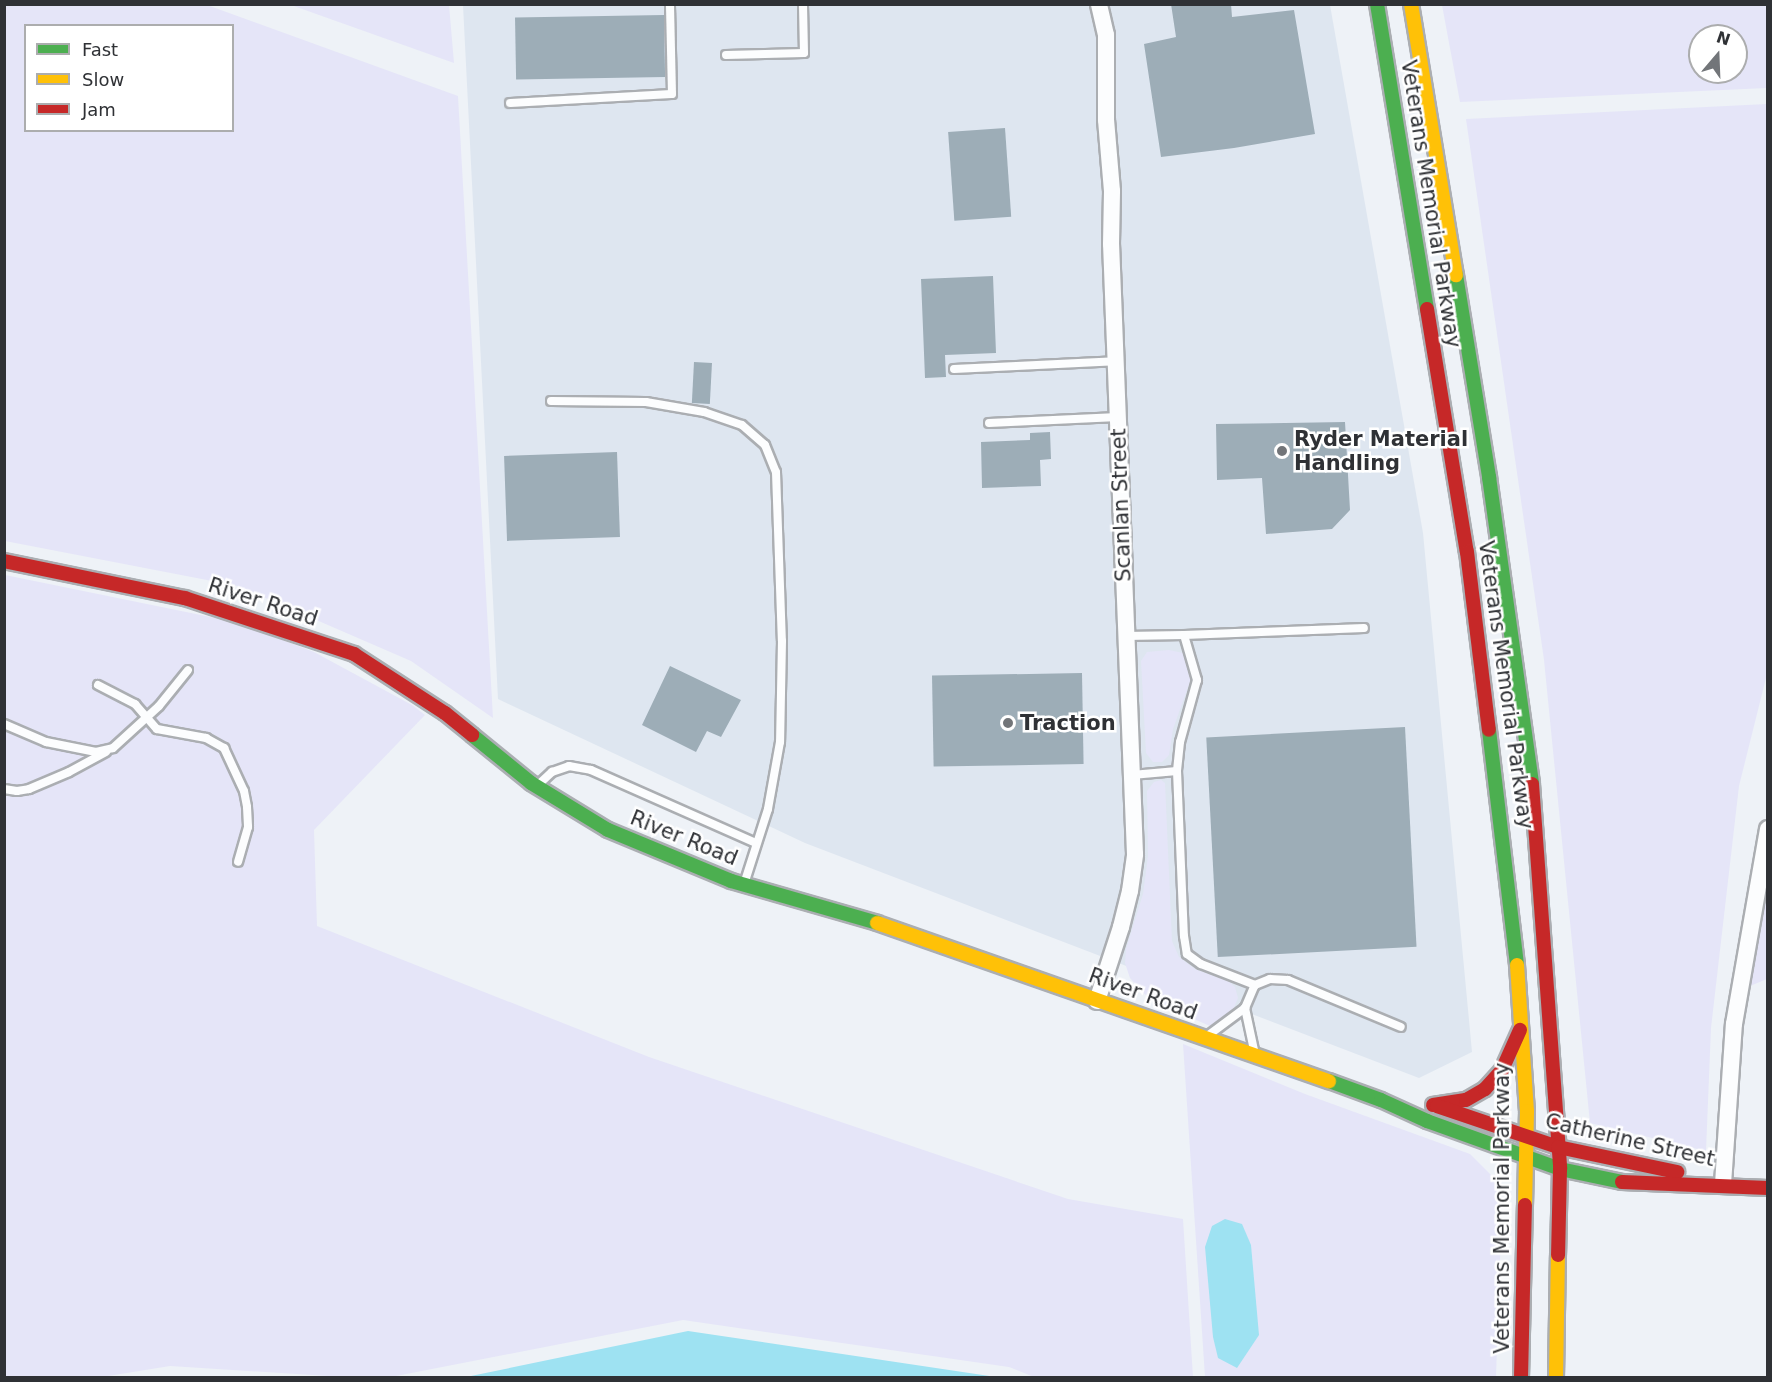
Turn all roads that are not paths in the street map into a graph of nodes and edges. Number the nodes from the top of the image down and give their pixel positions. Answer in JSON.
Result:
{"nodes":[{"id":1,"x":670,"y":4,"type":"edge"},
{"id":2,"x":803,"y":4,"type":"edge"},
{"id":3,"x":1099,"y":4,"type":"edge"},
{"id":4,"x":1377,"y":4,"type":"edge"},
{"id":5,"x":1411,"y":4,"type":"edge"},
{"id":6,"x":726,"y":55,"type":"dead end"},
{"id":7,"x":510,"y":103,"type":"dead end"},
{"id":8,"x":1115,"y":362,"type":"junction"},
{"id":9,"x":954,"y":369,"type":"dead end"},
{"id":10,"x":551,"y":401,"type":"dead end"},
{"id":11,"x":1118,"y":417,"type":"junction"},
{"id":12,"x":989,"y":423,"type":"dead end"},
{"id":13,"x":4,"y":561,"type":"edge"},
{"id":14,"x":1364,"y":628,"type":"dead end"},
{"id":15,"x":1184,"y":635,"type":"junction"},
{"id":16,"x":1126,"y":636,"type":"junction"},
{"id":17,"x":188,"y":670,"type":"dead end"},
{"id":18,"x":98,"y":685,"type":"dead end"},
{"id":19,"x":147,"y":718,"type":"junction"},
{"id":20,"x":4,"y":724,"type":"edge"},
{"id":21,"x":113,"y":748,"type":"junction"},
{"id":22,"x":1178,"y":771,"type":"junction"},
{"id":23,"x":1132,"y":775,"type":"junction"},
{"id":24,"x":536,"y":786,"type":"junction"},
{"id":25,"x":4,"y":789,"type":"edge"},
{"id":26,"x":1767,"y":829,"type":"edge"},
{"id":27,"x":756,"y":843,"type":"junction"},
{"id":28,"x":238,"y":862,"type":"dead end"},
{"id":29,"x":744,"y":885,"type":"junction"},
{"id":30,"x":1255,"y":985,"type":"junction"},
{"id":31,"x":1097,"y":1001,"type":"junction"},
{"id":32,"x":1245,"y":1008,"type":"junction"},
{"id":33,"x":1401,"y":1027,"type":"dead end"},
{"id":34,"x":1522,"y":1027,"type":"junction"},
{"id":35,"x":1204,"y":1038,"type":"junction"},
{"id":36,"x":1255,"y":1056,"type":"junction"},
{"id":37,"x":1381,"y":1100,"type":"junction"},
{"id":38,"x":1433,"y":1106,"type":"junction"},
{"id":39,"x":1527,"y":1137,"type":"junction"},
{"id":40,"x":1558,"y":1147,"type":"junction"},
{"id":41,"x":1527,"y":1157,"type":"junction"},
{"id":42,"x":1560,"y":1169,"type":"junction"},
{"id":43,"x":1724,"y":1184,"type":"junction"},
{"id":44,"x":1767,"y":1188,"type":"edge"},
{"id":45,"x":1521,"y":1377,"type":"edge"},
{"id":46,"x":1556,"y":1377,"type":"edge"}],
"edges":[{"from":1,"to":7,"type":"lane"},
{"from":2,"to":6,"type":"lane"},
{"from":3,"to":8,"type":"street","name":"Scanlan Street"},
{"from":4,"to":34,"type":"main road","name":"Veterans Memorial Parkway"},
{"from":5,"to":40,"type":"main road","name":"Veterans Memorial Parkway"},
{"from":8,"to":9,"type":"lane"},
{"from":8,"to":11,"type":"street","name":"Scanlan Street"},
{"from":10,"to":27,"type":"lane"},
{"from":11,"to":12,"type":"lane"},
{"from":11,"to":16,"type":"street","name":"Scanlan Street"},
{"from":13,"to":24,"type":"main road","name":"River Road"},
{"from":14,"to":15,"type":"lane"},
{"from":15,"to":16,"type":"lane"},
{"from":15,"to":22,"type":"lane"},
{"from":16,"to":23,"type":"street","name":"Scanlan Street"},
{"from":17,"to":19,"type":"lane"},
{"from":18,"to":19,"type":"lane"},
{"from":19,"to":21,"type":"lane"},
{"from":19,"to":28,"type":"lane"},
{"from":20,"to":21,"type":"lane"},
{"from":21,"to":25,"type":"lane"},
{"from":22,"to":23,"type":"lane"},
{"from":22,"to":30,"type":"lane"},
{"from":23,"to":31,"type":"street","name":"Scanlan Street"},
{"from":24,"to":27,"type":"lane"},
{"from":24,"to":29,"type":"main road","name":"River Road"},
{"from":26,"to":43,"type":"street"},
{"from":27,"to":29,"type":"lane"},
{"from":29,"to":31,"type":"main road","name":"River Road"},
{"from":30,"to":32,"type":"lane"},
{"from":30,"to":33,"type":"lane"},
{"from":31,"to":35,"type":"main road","name":"River Road"},
{"from":32,"to":35,"type":"lane"},
{"from":32,"to":36,"type":"lane"},
{"from":34,"to":38,"type":"main road"},
{"from":34,"to":39,"type":"main road","name":"Veterans Memorial Parkway"},
{"from":35,"to":36,"type":"main road","name":"River Road"},
{"from":36,"to":37,"type":"main road","name":"River Road"},
{"from":37,"to":38,"type":"main road","name":"River Road"},
{"from":37,"to":41,"type":"main road","name":"River Road"},
{"from":38,"to":39,"type":"main road","name":"River Road"},
{"from":39,"to":40,"type":"main road","name":"Catherine Street"},
{"from":39,"to":41,"type":"main road","name":"Veterans Memorial Parkway"},
{"from":40,"to":42,"type":"main road","name":"Veterans Memorial Parkway"},
{"from":40,"to":43,"type":"main road","name":"Catherine Street"},
{"from":41,"to":42,"type":"main road","name":"River Road"},
{"from":41,"to":45,"type":"main road","name":"Veterans Memorial Parkway"},
{"from":42,"to":43,"type":"main road","name":"Catherine Street"},
{"from":42,"to":46,"type":"main road","name":"Veterans Memorial Parkway"},
{"from":43,"to":44,"type":"main road","name":"Catherine Street"}]}
